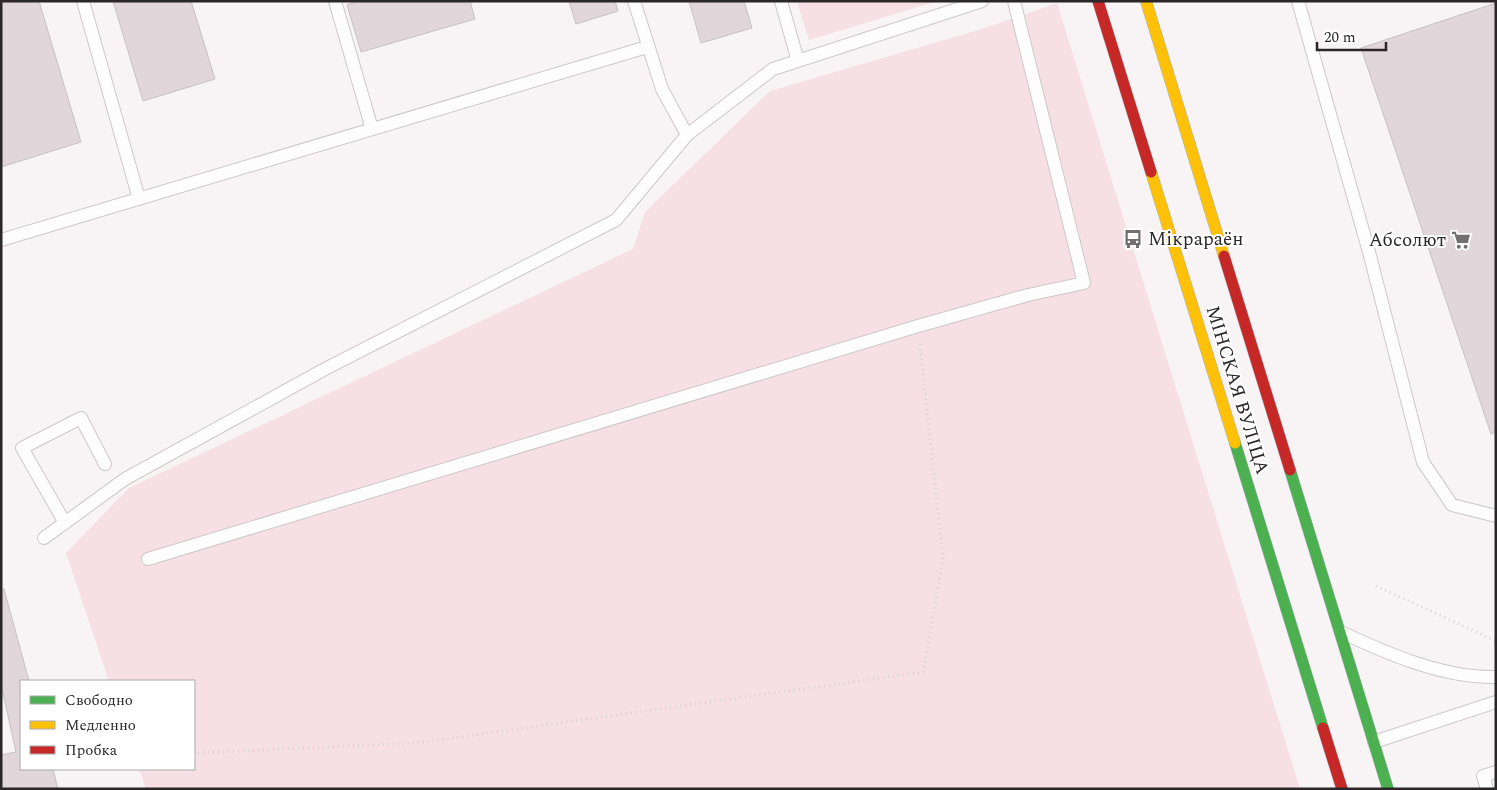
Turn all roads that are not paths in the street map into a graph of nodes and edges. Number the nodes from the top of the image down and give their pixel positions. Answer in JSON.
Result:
{"nodes":[{"id":1,"x":83,"y":1,"type":"edge"},
{"id":2,"x":335,"y":1,"type":"edge"},
{"id":3,"x":634,"y":1,"type":"edge"},
{"id":4,"x":781,"y":1,"type":"edge"},
{"id":5,"x":982,"y":1,"type":"edge"},
{"id":6,"x":1014,"y":1,"type":"edge"},
{"id":7,"x":1098,"y":1,"type":"edge"},
{"id":8,"x":1146,"y":1,"type":"edge"},
{"id":9,"x":1298,"y":1,"type":"edge"},
{"id":10,"x":647,"y":47,"type":"junction"},
{"id":11,"x":798,"y":61,"type":"junction"},
{"id":12,"x":372,"y":129,"type":"junction"},
{"id":13,"x":687,"y":135,"type":"junction"},
{"id":14,"x":139,"y":199,"type":"junction"},
{"id":15,"x":1,"y":240,"type":"edge"},
{"id":16,"x":105,"y":464,"type":"dead end"},
{"id":17,"x":1496,"y":516,"type":"edge"},
{"id":18,"x":65,"y":523,"type":"junction"},
{"id":19,"x":44,"y":538,"type":"dead end"},
{"id":20,"x":148,"y":558,"type":"dead end"},
{"id":21,"x":1340,"y":631,"type":"junction"},
{"id":22,"x":1496,"y":677,"type":"edge"},
{"id":23,"x":1496,"y":702,"type":"edge"},
{"id":24,"x":1374,"y":742,"type":"junction"},
{"id":25,"x":1496,"y":772,"type":"edge"},
{"id":26,"x":1342,"y":789,"type":"edge"},
{"id":27,"x":1388,"y":789,"type":"edge"},
{"id":28,"x":1487,"y":789,"type":"edge"}],
"edges":[{"from":1,"to":14,"type":"lane"},
{"from":2,"to":12,"type":"lane"},
{"from":3,"to":10,"type":"lane"},
{"from":4,"to":11,"type":"lane"},
{"from":5,"to":11,"type":"lane"},
{"from":6,"to":20,"type":"lane"},
{"from":7,"to":26,"type":"main road","name":"МІНСКАЯ ВУЛІЦА"},
{"from":8,"to":21,"type":"main road","name":"МІНСКАЯ ВУЛІЦА"},
{"from":9,"to":17,"type":"lane"},
{"from":10,"to":12,"type":"lane"},
{"from":10,"to":13,"type":"lane"},
{"from":11,"to":13,"type":"lane"},
{"from":12,"to":14,"type":"lane"},
{"from":13,"to":18,"type":"lane"},
{"from":14,"to":15,"type":"lane"},
{"from":16,"to":18,"type":"lane"},
{"from":18,"to":19,"type":"lane"},
{"from":21,"to":22,"type":"lane"},
{"from":21,"to":24,"type":"main road","name":"МІНСКАЯ ВУЛІЦА"},
{"from":23,"to":24,"type":"lane"},
{"from":24,"to":27,"type":"main road","name":"МІНСКАЯ ВУЛІЦА"},
{"from":25,"to":28,"type":"lane"}]}
